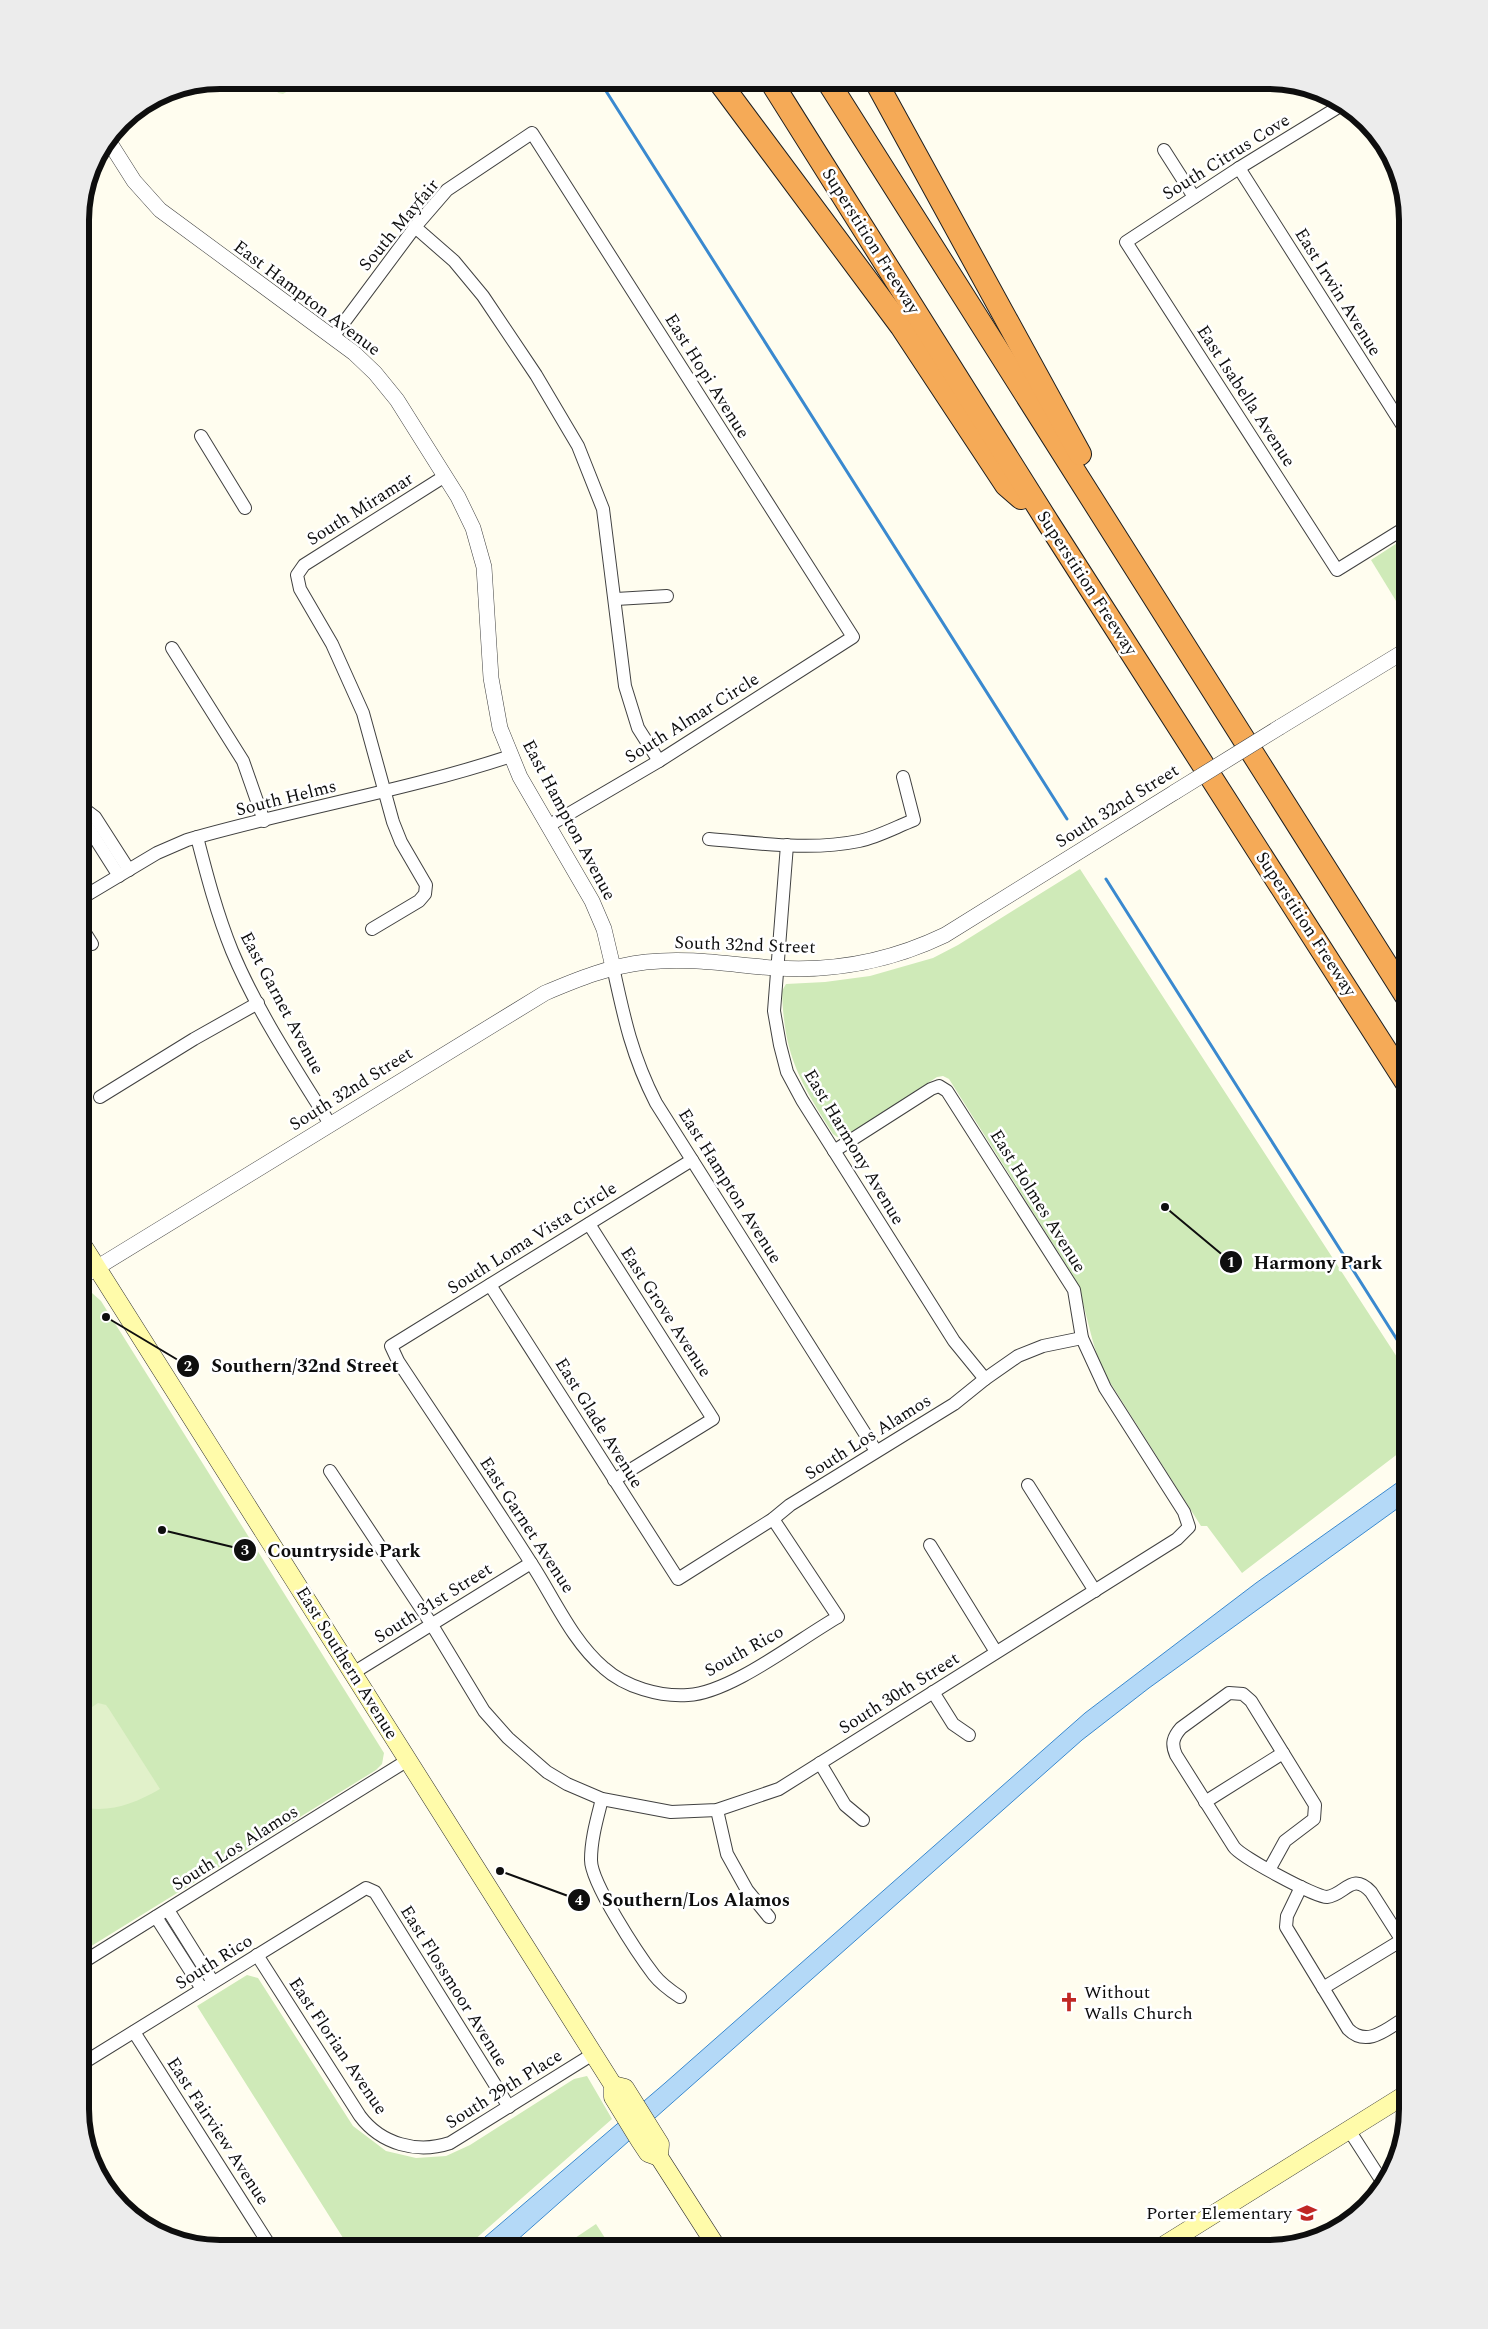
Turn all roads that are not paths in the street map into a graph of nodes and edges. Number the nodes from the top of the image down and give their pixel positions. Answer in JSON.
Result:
{"nodes":[{"id":1,"x":725,"y":89,"type":"edge"},
{"id":2,"x":776,"y":89,"type":"edge"},
{"id":3,"x":833,"y":89,"type":"edge"},
{"id":4,"x":880,"y":89,"type":"edge"},
{"id":5,"x":1336,"y":108,"type":"edge"},
{"id":6,"x":532,"y":133,"type":"joint"},
{"id":7,"x":112,"y":146,"type":"edge"},
{"id":8,"x":1164,"y":150,"type":"dead end"},
{"id":9,"x":1239,"y":168,"type":"junction"},
{"id":10,"x":1194,"y":197,"type":"junction"},
{"id":11,"x":416,"y":227,"type":"junction"},
{"id":12,"x":1126,"y":242,"type":"joint"},
{"id":13,"x":333,"y":337,"type":"junction"},
{"id":14,"x":1399,"y":420,"type":"edge"},
{"id":15,"x":201,"y":436,"type":"dead end"},
{"id":16,"x":445,"y":476,"type":"junction"},
{"id":17,"x":245,"y":508,"type":"dead end"},
{"id":18,"x":1049,"y":524,"type":"junction"},
{"id":19,"x":1399,"y":532,"type":"edge"},
{"id":20,"x":667,"y":596,"type":"dead end"},
{"id":21,"x":616,"y":599,"type":"junction"},
{"id":22,"x":853,"y":637,"type":"joint"},
{"id":23,"x":1181,"y":640,"type":"junction"},
{"id":24,"x":172,"y":648,"type":"dead end"},
{"id":25,"x":1399,"y":654,"type":"edge"},
{"id":26,"x":511,"y":756,"type":"junction"},
{"id":27,"x":659,"y":761,"type":"junction"},
{"id":28,"x":903,"y":777,"type":"dead end"},
{"id":29,"x":385,"y":792,"type":"junction"},
{"id":30,"x":89,"y":812,"type":"edge"},
{"id":31,"x":264,"y":821,"type":"junction"},
{"id":32,"x":548,"y":826,"type":"junction"},
{"id":33,"x":198,"y":837,"type":"junction"},
{"id":34,"x":709,"y":839,"type":"dead end"},
{"id":35,"x":787,"y":845,"type":"junction"},
{"id":36,"x":124,"y":873,"type":"junction"},
{"id":37,"x":89,"y":894,"type":"edge"},
{"id":38,"x":372,"y":929,"type":"dead end"},
{"id":39,"x":89,"y":939,"type":"edge"},
{"id":40,"x":92,"y":944,"type":"dead end"},
{"id":41,"x":613,"y":967,"type":"junction"},
{"id":42,"x":777,"y":968,"type":"junction"},
{"id":43,"x":1399,"y":985,"type":"edge"},
{"id":44,"x":258,"y":1003,"type":"junction"},
{"id":45,"x":1399,"y":1070,"type":"edge"},
{"id":46,"x":100,"y":1096,"type":"dead end"},
{"id":47,"x":330,"y":1124,"type":"junction"},
{"id":48,"x":834,"y":1151,"type":"junction"},
{"id":49,"x":692,"y":1160,"type":"junction"},
{"id":50,"x":589,"y":1224,"type":"junction"},
{"id":51,"x":89,"y":1255,"type":"edge"},
{"id":52,"x":97,"y":1268,"type":"junction"},
{"id":53,"x":89,"y":1273,"type":"edge"},
{"id":54,"x":490,"y":1285,"type":"junction"},
{"id":55,"x":1082,"y":1338,"type":"junction"},
{"id":56,"x":391,"y":1346,"type":"joint"},
{"id":57,"x":985,"y":1379,"type":"junction"},
{"id":58,"x":876,"y":1451,"type":"junction"},
{"id":59,"x":330,"y":1471,"type":"dead end"},
{"id":60,"x":614,"y":1480,"type":"junction"},
{"id":61,"x":1028,"y":1485,"type":"dead end"},
{"id":62,"x":773,"y":1519,"type":"junction"},
{"id":63,"x":1190,"y":1527,"type":"joint"},
{"id":64,"x":930,"y":1545,"type":"dead end"},
{"id":65,"x":531,"y":1563,"type":"junction"},
{"id":66,"x":678,"y":1579,"type":"joint"},
{"id":67,"x":1095,"y":1590,"type":"junction"},
{"id":68,"x":432,"y":1625,"type":"junction"},
{"id":69,"x":996,"y":1652,"type":"junction"},
{"id":70,"x":353,"y":1673,"type":"junction"},
{"id":71,"x":933,"y":1692,"type":"junction"},
{"id":72,"x":660,"y":1693,"type":"joint"},
{"id":73,"x":969,"y":1735,"type":"dead end"},
{"id":74,"x":1283,"y":1753,"type":"junction"},
{"id":75,"x":408,"y":1760,"type":"junction"},
{"id":76,"x":820,"y":1763,"type":"junction"},
{"id":77,"x":602,"y":1799,"type":"junction"},
{"id":78,"x":1205,"y":1802,"type":"junction"},
{"id":79,"x":716,"y":1810,"type":"junction"},
{"id":80,"x":863,"y":1820,"type":"dead end"},
{"id":81,"x":1269,"y":1870,"type":"junction"},
{"id":82,"x":1301,"y":1887,"type":"junction"},
{"id":83,"x":366,"y":1888,"type":"joint"},
{"id":84,"x":168,"y":1910,"type":"junction"},
{"id":85,"x":156,"y":1917,"type":"junction"},
{"id":86,"x":769,"y":1917,"type":"dead end"},
{"id":87,"x":1399,"y":1936,"type":"edge"},
{"id":88,"x":1399,"y":1948,"type":"edge"},
{"id":89,"x":257,"y":1955,"type":"junction"},
{"id":90,"x":89,"y":1958,"type":"edge"},
{"id":91,"x":213,"y":1982,"type":"junction"},
{"id":92,"x":1323,"y":1988,"type":"junction"},
{"id":93,"x":202,"y":1989,"type":"junction"},
{"id":94,"x":680,"y":1997,"type":"dead end"},
{"id":95,"x":1399,"y":2021,"type":"edge"},
{"id":96,"x":134,"y":2032,"type":"junction"},
{"id":97,"x":594,"y":2054,"type":"junction"},
{"id":98,"x":89,"y":2060,"type":"edge"},
{"id":99,"x":1399,"y":2099,"type":"edge"},
{"id":100,"x":510,"y":2107,"type":"junction"},
{"id":101,"x":1349,"y":2130,"type":"junction"},
{"id":102,"x":400,"y":2144,"type":"joint"},
{"id":103,"x":1380,"y":2178,"type":"edge"},
{"id":104,"x":266,"y":2240,"type":"edge"},
{"id":105,"x":712,"y":2240,"type":"edge"},
{"id":106,"x":1172,"y":2240,"type":"edge"}],
"edges":[{"from":1,"to":18,"type":"highway"},
{"from":2,"to":18,"type":"highway","name":"Superstition Freeway"},
{"from":3,"to":23,"type":"highway"},
{"from":4,"to":23,"type":"highway"},
{"from":5,"to":9,"type":"street","name":"South Citrus Cove"},
{"from":6,"to":11,"type":"street","name":"South Mayfair"},
{"from":6,"to":22,"type":"street","name":"East Hopi Avenue"},
{"from":7,"to":13,"type":"street","name":"East Hampton Avenue"},
{"from":8,"to":10,"type":"street"},
{"from":9,"to":10,"type":"street","name":"South Citrus Cove"},
{"from":9,"to":14,"type":"street","name":"East Irwin Avenue"},
{"from":10,"to":12,"type":"street","name":"South Citrus Cove"},
{"from":11,"to":13,"type":"street","name":"South Mayfair"},
{"from":11,"to":21,"type":"street"},
{"from":12,"to":19,"type":"street","name":"East Isabella Avenue"},
{"from":13,"to":16,"type":"street","name":"East Hampton Avenue"},
{"from":15,"to":17,"type":"street"},
{"from":16,"to":26,"type":"street","name":"East Hampton Avenue"},
{"from":16,"to":29,"type":"street","name":"South Miramar"},
{"from":18,"to":45,"type":"highway","name":"Superstition Freeway"},
{"from":20,"to":21,"type":"street"},
{"from":21,"to":27,"type":"street"},
{"from":22,"to":27,"type":"street","name":"South Almar Circle"},
{"from":23,"to":43,"type":"highway"},
{"from":24,"to":31,"type":"street"},
{"from":25,"to":42,"type":"street","name":"South 32nd Street","bridge":true},
{"from":26,"to":29,"type":"street","name":"South Helms"},
{"from":26,"to":32,"type":"street","name":"East Hampton Avenue"},
{"from":27,"to":32,"type":"street","name":"South Almar Circle"},
{"from":28,"to":35,"type":"street"},
{"from":29,"to":31,"type":"street","name":"South Helms"},
{"from":29,"to":38,"type":"street"},
{"from":30,"to":36,"type":"street"},
{"from":31,"to":33,"type":"street","name":"South Helms"},
{"from":32,"to":41,"type":"street","name":"East Hampton Avenue"},
{"from":33,"to":36,"type":"street","name":"South Helms"},
{"from":33,"to":44,"type":"street","name":"East Garnet Avenue"},
{"from":34,"to":35,"type":"street"},
{"from":35,"to":42,"type":"street","name":"East Harmony Avenue"},
{"from":36,"to":37,"type":"street","name":"South Helms"},
{"from":39,"to":40,"type":"street"},
{"from":41,"to":42,"type":"street","name":"South 32nd Street"},
{"from":41,"to":47,"type":"street","name":"South 32nd Street"},
{"from":41,"to":49,"type":"street","name":"East Hampton Avenue"},
{"from":42,"to":48,"type":"street","name":"East Harmony Avenue"},
{"from":44,"to":46,"type":"street"},
{"from":44,"to":47,"type":"street","name":"East Garnet Avenue"},
{"from":47,"to":52,"type":"street","name":"South 32nd Street"},
{"from":48,"to":55,"type":"street","name":"East Holmes Avenue"},
{"from":48,"to":57,"type":"street","name":"East Harmony Avenue"},
{"from":49,"to":50,"type":"street","name":"South Loma Vista Circle"},
{"from":49,"to":58,"type":"street","name":"East Hampton Avenue"},
{"from":50,"to":54,"type":"street","name":"South Loma Vista Circle"},
{"from":50,"to":60,"type":"street","name":"East Grove Avenue"},
{"from":51,"to":52,"type":"main road","name":"East Southern Avenue"},
{"from":52,"to":53,"type":"street","name":"South 32nd Street"},
{"from":52,"to":70,"type":"main road","name":"East Southern Avenue"},
{"from":54,"to":56,"type":"street","name":"South Loma Vista Circle"},
{"from":54,"to":60,"type":"street","name":"East Glade Avenue"},
{"from":55,"to":57,"type":"street","name":"South Los Alamos"},
{"from":55,"to":63,"type":"street","name":"East Holmes Avenue"},
{"from":56,"to":65,"type":"street","name":"East Garnet Avenue"},
{"from":57,"to":58,"type":"street","name":"South Los Alamos"},
{"from":58,"to":62,"type":"street","name":"South Los Alamos"},
{"from":59,"to":68,"type":"street","name":"South 30th Street"},
{"from":60,"to":66,"type":"street","name":"East Glade Avenue"},
{"from":61,"to":67,"type":"street"},
{"from":62,"to":66,"type":"street","name":"South Los Alamos"},
{"from":62,"to":72,"type":"street","name":"South Rico"},
{"from":63,"to":67,"type":"street","name":"South 30th Street"},
{"from":64,"to":69,"type":"street"},
{"from":65,"to":68,"type":"street","name":"South 31st Street"},
{"from":65,"to":72,"type":"street","name":"East Garnet Avenue"},
{"from":67,"to":69,"type":"street","name":"South 30th Street"},
{"from":68,"to":70,"type":"street","name":"South 31st Street"},
{"from":68,"to":77,"type":"street","name":"South 30th Street"},
{"from":69,"to":71,"type":"street","name":"South 30th Street"},
{"from":70,"to":75,"type":"main road","name":"East Southern Avenue"},
{"from":71,"to":73,"type":"street"},
{"from":71,"to":76,"type":"street","name":"South 30th Street"},
{"from":74,"to":78,"type":"street"},
{"from":74,"to":78,"type":"street"},
{"from":74,"to":81,"type":"street"},
{"from":75,"to":84,"type":"street","name":"South Los Alamos"},
{"from":75,"to":97,"type":"main road","name":"East Southern Avenue"},
{"from":76,"to":79,"type":"street","name":"South 30th Street"},
{"from":76,"to":80,"type":"street"},
{"from":77,"to":79,"type":"street","name":"South 30th Street"},
{"from":77,"to":94,"type":"street"},
{"from":78,"to":81,"type":"street"},
{"from":79,"to":86,"type":"street"},
{"from":81,"to":82,"type":"street"},
{"from":82,"to":87,"type":"street"},
{"from":82,"to":92,"type":"street"},
{"from":83,"to":89,"type":"street","name":"South Rico"},
{"from":83,"to":100,"type":"street","name":"East Flossmoor Avenue"},
{"from":84,"to":85,"type":"street","name":"South Los Alamos"},
{"from":84,"to":91,"type":"street"},
{"from":85,"to":90,"type":"street","name":"South Los Alamos"},
{"from":85,"to":93,"type":"street"},
{"from":88,"to":92,"type":"street"},
{"from":89,"to":91,"type":"street","name":"South Rico"},
{"from":89,"to":102,"type":"street","name":"East Florian Avenue"},
{"from":91,"to":93,"type":"street","name":"South Rico"},
{"from":92,"to":95,"type":"street"},
{"from":93,"to":96,"type":"street","name":"South Rico"},
{"from":96,"to":98,"type":"street","name":"South Rico"},
{"from":96,"to":104,"type":"street","name":"East Fairview Avenue"},
{"from":97,"to":100,"type":"street","name":"South 29th Place"},
{"from":97,"to":105,"type":"main road","name":"East Southern Avenue"},
{"from":99,"to":101,"type":"main road"},
{"from":100,"to":102,"type":"street","name":"South 29th Place"},
{"from":101,"to":103,"type":"street"},
{"from":101,"to":106,"type":"main road"}]}
